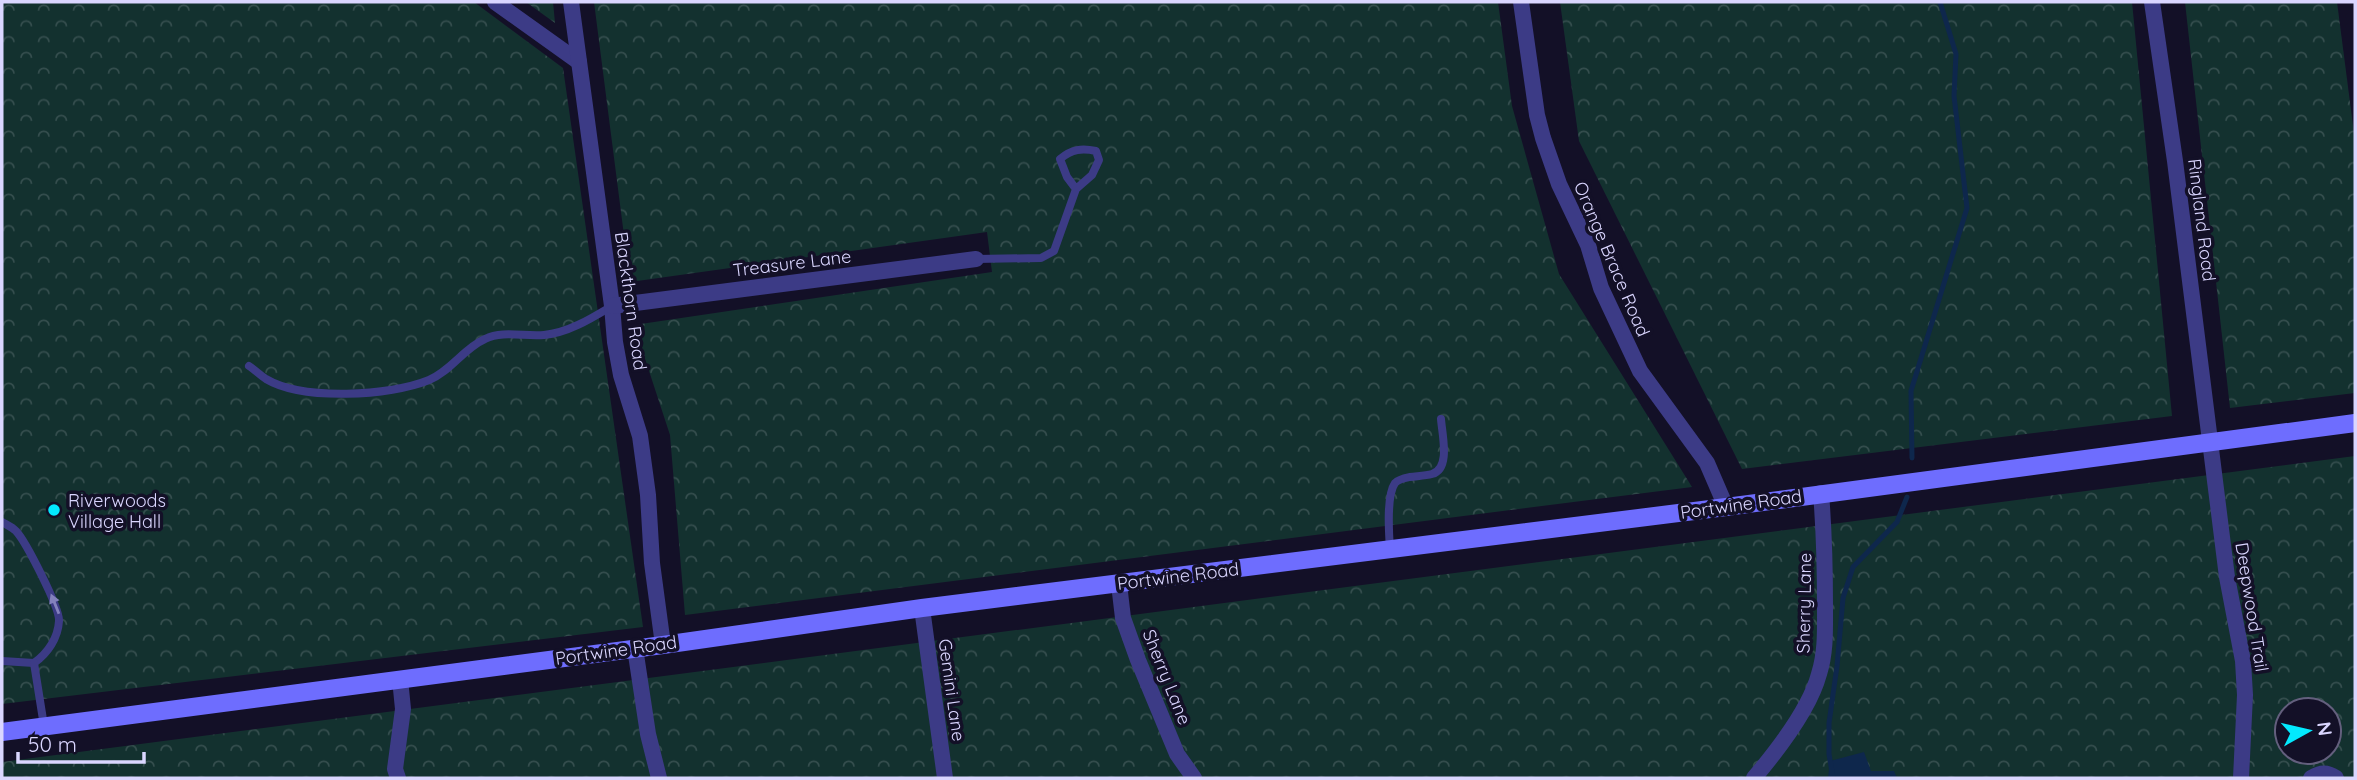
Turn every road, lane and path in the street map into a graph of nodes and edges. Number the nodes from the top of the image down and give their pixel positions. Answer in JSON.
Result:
{"nodes":[{"id":1,"x":495,"y":2,"type":"edge"},
{"id":2,"x":571,"y":2,"type":"edge"},
{"id":3,"x":1521,"y":2,"type":"edge"},
{"id":4,"x":2152,"y":2,"type":"edge"},
{"id":5,"x":579,"y":62,"type":"junction"},
{"id":6,"x":1076,"y":189,"type":"junction"},
{"id":7,"x":976,"y":258,"type":"joint"},
{"id":8,"x":612,"y":306,"type":"junction"},
{"id":9,"x":249,"y":366,"type":"dead end"},
{"id":10,"x":1441,"y":419,"type":"dead end"},
{"id":11,"x":2355,"y":422,"type":"edge"},
{"id":12,"x":2210,"y":443,"type":"junction"},
{"id":13,"x":1821,"y":493,"type":"junction"},
{"id":14,"x":1726,"y":507,"type":"junction"},
{"id":15,"x":2,"y":523,"type":"edge"},
{"id":16,"x":1390,"y":550,"type":"junction"},
{"id":17,"x":1119,"y":584,"type":"junction"},
{"id":18,"x":922,"y":608,"type":"junction"},
{"id":19,"x":663,"y":645,"type":"junction"},
{"id":20,"x":635,"y":648,"type":"junction"},
{"id":21,"x":2,"y":661,"type":"edge"},
{"id":22,"x":34,"y":663,"type":"junction"},
{"id":23,"x":400,"y":679,"type":"junction"},
{"id":24,"x":44,"y":726,"type":"junction"},
{"id":25,"x":2,"y":732,"type":"edge"},
{"id":26,"x":398,"y":778,"type":"edge"},
{"id":27,"x":659,"y":778,"type":"edge"},
{"id":28,"x":945,"y":778,"type":"edge"},
{"id":29,"x":1194,"y":778,"type":"edge"},
{"id":30,"x":1754,"y":778,"type":"edge"},
{"id":31,"x":2241,"y":778,"type":"edge"},
{"id":32,"x":2311,"y":778,"type":"edge"},
{"id":33,"x":2336,"y":778,"type":"edge"}],
"edges":[{"from":1,"to":5,"type":"street"},
{"from":2,"to":5,"type":"street","name":"Blackthorn Road"},
{"from":3,"to":14,"type":"street","name":"Orange Brace Road"},
{"from":4,"to":12,"type":"street","name":"Ringland Road"},
{"from":5,"to":8,"type":"street","name":"Blackthorn Road"},
{"from":6,"to":6,"type":"lane"},
{"from":6,"to":7,"type":"lane"},
{"from":7,"to":8,"type":"street","name":"Treasure Lane"},
{"from":8,"to":9,"type":"lane"},
{"from":8,"to":19,"type":"street","name":"Blackthorn Road"},
{"from":10,"to":16,"type":"lane"},
{"from":11,"to":12,"type":"street","name":"Portwine Road"},
{"from":12,"to":13,"type":"street","name":"Portwine Road"},
{"from":12,"to":31,"type":"street","name":"Deepwood Trail"},
{"from":13,"to":14,"type":"street","name":"Portwine Road"},
{"from":13,"to":30,"type":"street","name":"Sherry Lane"},
{"from":14,"to":16,"type":"street","name":"Portwine Road"},
{"from":22,"to":15,"type":"lane","one_way":true},
{"from":16,"to":17,"type":"street","name":"Portwine Road"},
{"from":17,"to":18,"type":"street","name":"Portwine Road"},
{"from":17,"to":29,"type":"street","name":"Sherry Lane"},
{"from":18,"to":19,"type":"street","name":"Portwine Road"},
{"from":18,"to":28,"type":"street","name":"Gemini Lane"},
{"from":19,"to":20,"type":"street","name":"Portwine Road"},
{"from":20,"to":23,"type":"street","name":"Portwine Road"},
{"from":20,"to":27,"type":"street"},
{"from":21,"to":22,"type":"lane"},
{"from":22,"to":24,"type":"lane"},
{"from":23,"to":24,"type":"street","name":"Portwine Road"},
{"from":23,"to":26,"type":"street"},
{"from":24,"to":25,"type":"street","name":"Portwine Road"},
{"from":32,"to":33,"type":"street"}]}
